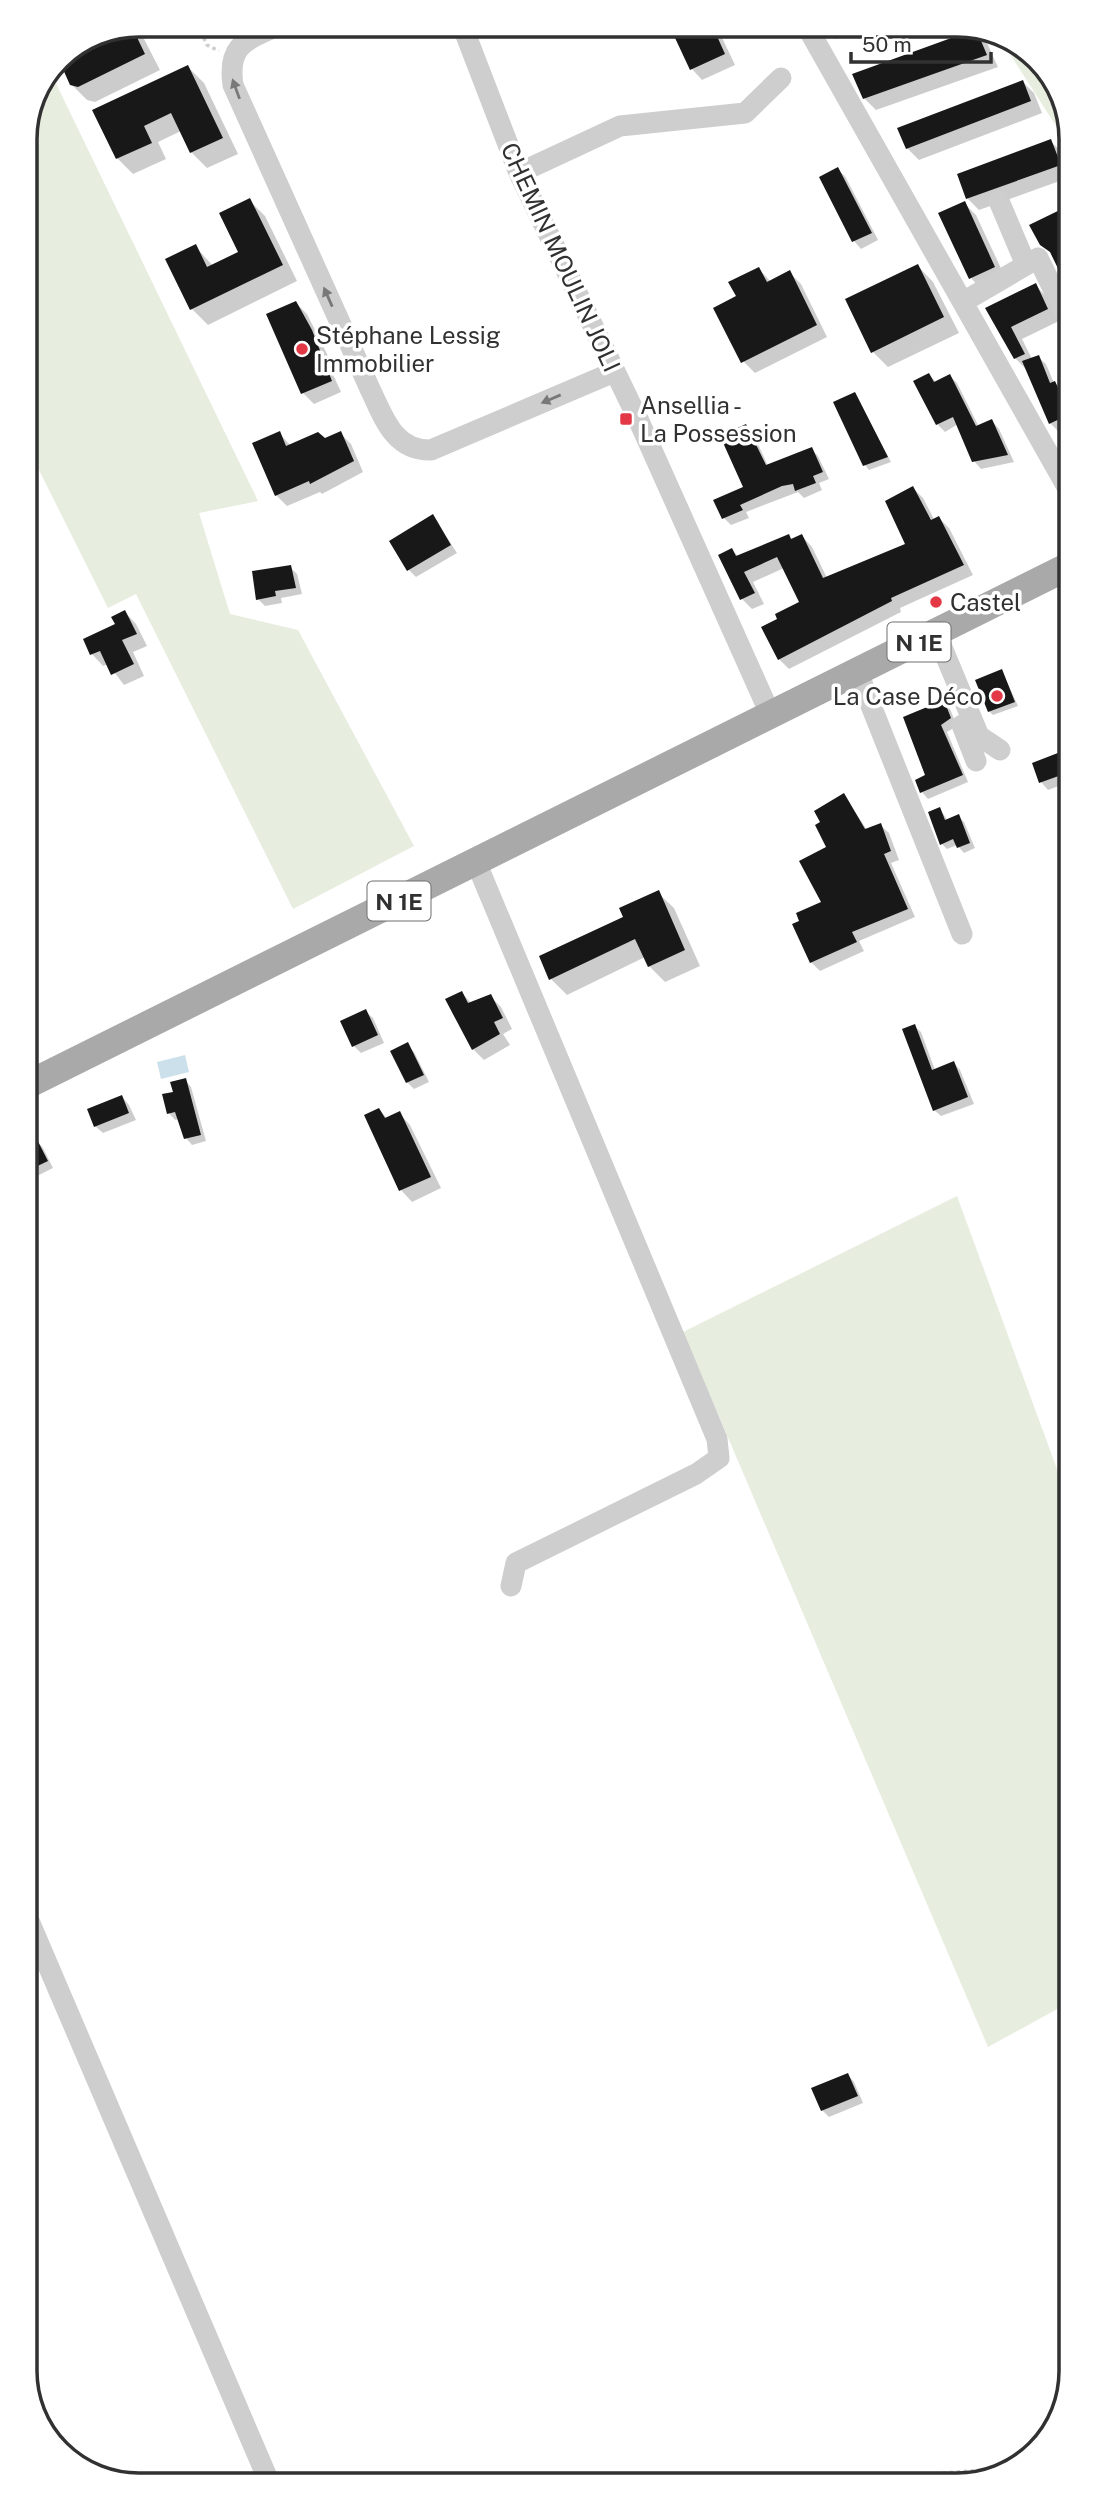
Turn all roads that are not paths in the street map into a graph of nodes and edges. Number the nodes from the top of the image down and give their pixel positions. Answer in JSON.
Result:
{"nodes":[{"id":1,"x":251,"y":37,"type":"edge"},
{"id":2,"x":467,"y":37,"type":"edge"},
{"id":3,"x":813,"y":37,"type":"edge"},
{"id":4,"x":781,"y":78,"type":"dead end"},
{"id":5,"x":519,"y":173,"type":"junction"},
{"id":6,"x":999,"y":201,"type":"dead end"},
{"id":7,"x":1026,"y":265,"type":"junction"},
{"id":8,"x":1059,"y":301,"type":"edge"},
{"id":9,"x":963,"y":302,"type":"junction"},
{"id":10,"x":614,"y":372,"type":"junction"},
{"id":11,"x":1059,"y":473,"type":"edge"},
{"id":12,"x":1059,"y":572,"type":"edge"},
{"id":13,"x":931,"y":636,"type":"junction"},
{"id":14,"x":858,"y":673,"type":"junction"},
{"id":15,"x":771,"y":716,"type":"junction"},
{"id":16,"x":1000,"y":750,"type":"dead end"},
{"id":17,"x":976,"y":761,"type":"dead end"},
{"id":18,"x":476,"y":862,"type":"junction"},
{"id":19,"x":962,"y":934,"type":"dead end"},
{"id":20,"x":37,"y":1080,"type":"edge"},
{"id":21,"x":511,"y":1586,"type":"dead end"},
{"id":22,"x":37,"y":1940,"type":"edge"},
{"id":23,"x":265,"y":2473,"type":"edge"}],
"edges":[{"from":10,"to":1,"type":"street","one_way":true},
{"from":2,"to":5,"type":"street","name":"CHEMIN MOULIN JOLI"},
{"from":3,"to":9,"type":"street"},
{"from":4,"to":5,"type":"street"},
{"from":5,"to":10,"type":"street","name":"CHEMIN MOULIN JOLI"},
{"from":6,"to":7,"type":"street"},
{"from":7,"to":8,"type":"street"},
{"from":7,"to":9,"type":"street"},
{"from":9,"to":11,"type":"street"},
{"from":10,"to":15,"type":"street","name":"CHEMIN MOULIN JOLI"},
{"from":12,"to":13,"type":"main road","number":"N 1E"},
{"from":13,"to":14,"type":"main road","number":"N 1E"},
{"from":13,"to":16,"type":"street"},
{"from":13,"to":17,"type":"street"},
{"from":14,"to":15,"type":"main road","number":"N 1E"},
{"from":14,"to":19,"type":"street"},
{"from":15,"to":18,"type":"main road","number":"N 1E"},
{"from":18,"to":20,"type":"main road","number":"N 1E"},
{"from":18,"to":21,"type":"street"},
{"from":22,"to":23,"type":"street"}]}
